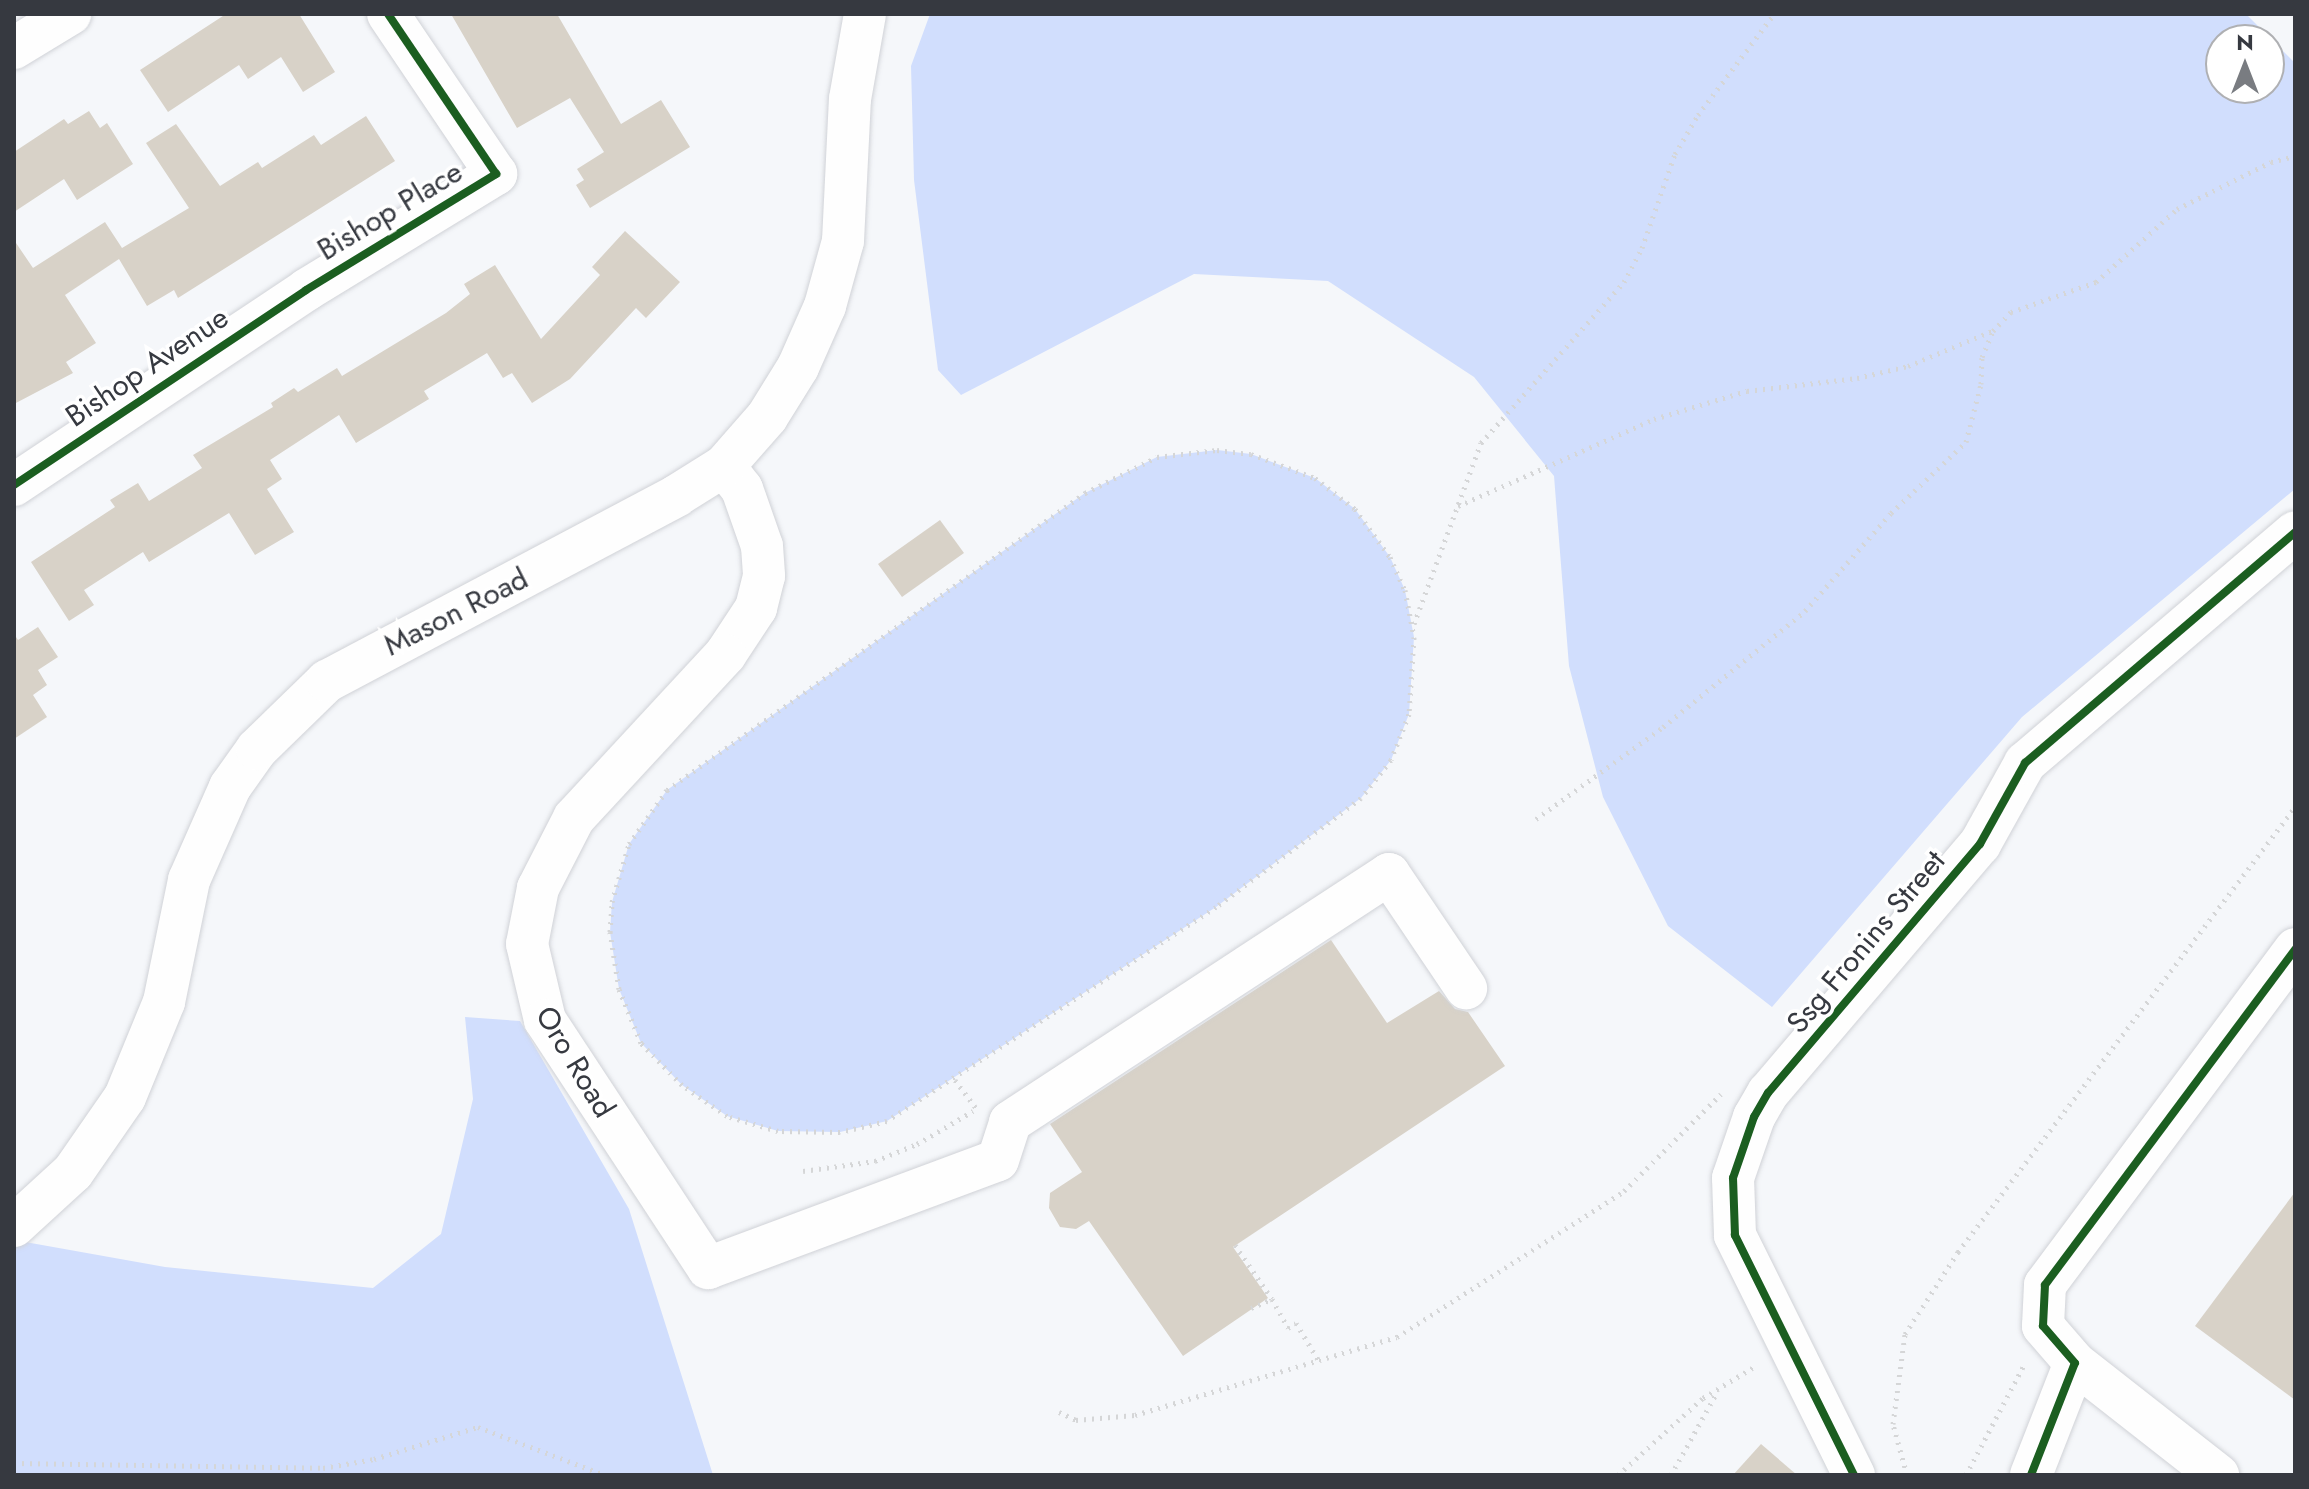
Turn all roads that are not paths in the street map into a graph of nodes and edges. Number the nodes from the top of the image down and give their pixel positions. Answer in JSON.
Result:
{"nodes":[{"id":1,"x":70,"y":14,"type":"edge"},
{"id":2,"x":388,"y":14,"type":"edge"},
{"id":3,"x":865,"y":14,"type":"edge"},
{"id":4,"x":14,"y":48,"type":"edge"},
{"id":5,"x":306,"y":290,"type":"joint"},
{"id":6,"x":724,"y":466,"type":"junction"},
{"id":7,"x":14,"y":485,"type":"edge"},
{"id":8,"x":2295,"y":532,"type":"edge"},
{"id":9,"x":2295,"y":949,"type":"edge"},
{"id":10,"x":1466,"y":988,"type":"dead end"},
{"id":11,"x":14,"y":1226,"type":"edge"},
{"id":12,"x":2075,"y":1363,"type":"junction"},
{"id":13,"x":1854,"y":1475,"type":"edge"},
{"id":14,"x":2031,"y":1475,"type":"edge"},
{"id":15,"x":2218,"y":1475,"type":"edge"}],
"edges":[{"from":1,"to":4,"type":"street"},
{"from":2,"to":5,"type":"street","name":"Bishop Place"},
{"from":3,"to":6,"type":"street","name":"Mason Road"},
{"from":5,"to":7,"type":"street","name":"Bishop Avenue"},
{"from":6,"to":10,"type":"street","name":"Oro Road"},
{"from":6,"to":11,"type":"street","name":"Mason Road"},
{"from":8,"to":13,"type":"street","name":"Ssg Fronins Street"},
{"from":9,"to":12,"type":"street"},
{"from":12,"to":14,"type":"street"},
{"from":12,"to":15,"type":"street"}]}
